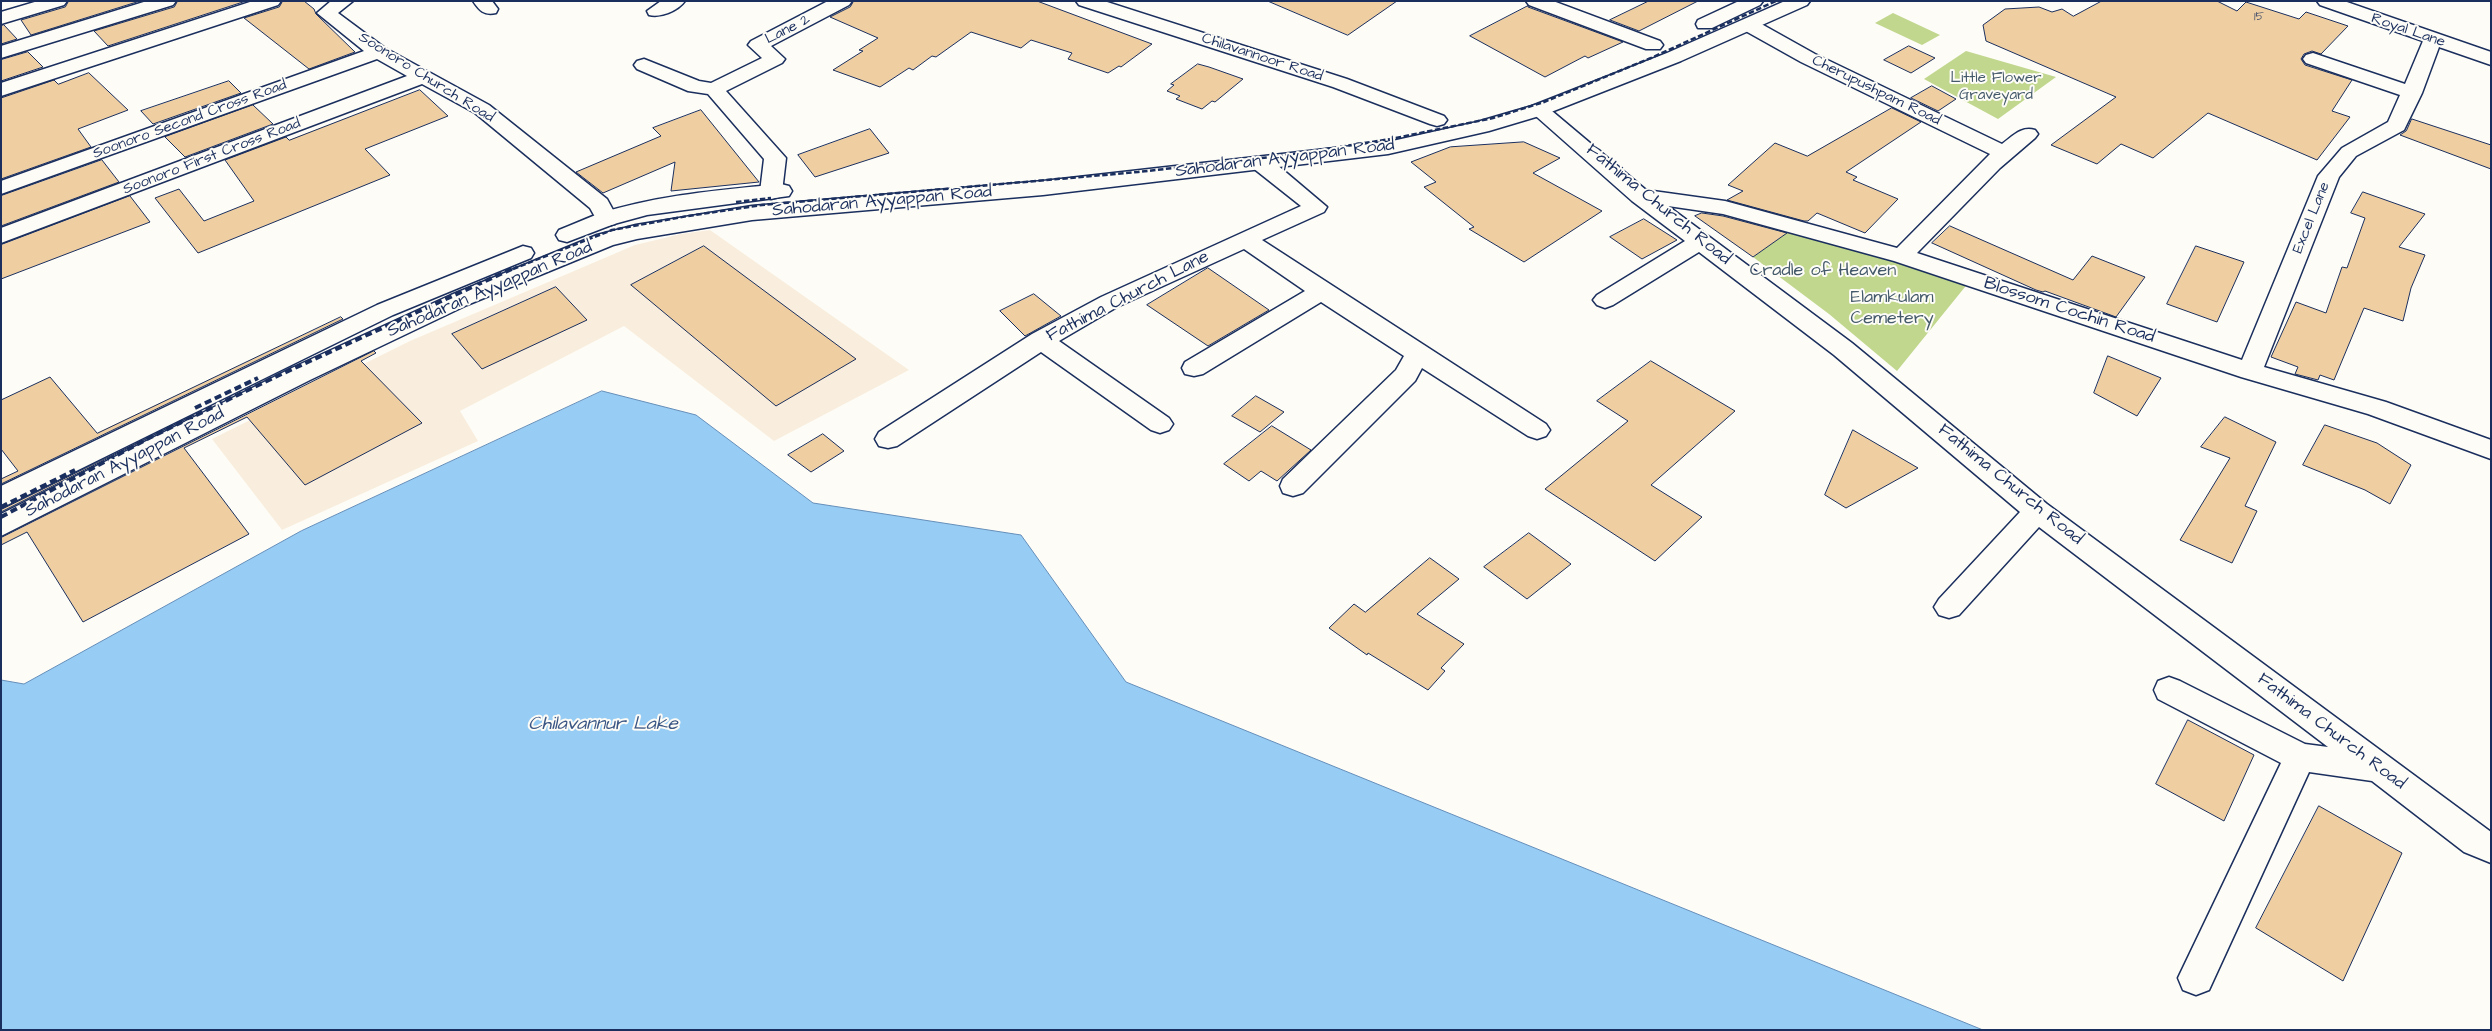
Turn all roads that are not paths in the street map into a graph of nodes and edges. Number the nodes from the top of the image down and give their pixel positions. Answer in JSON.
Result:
{"nodes":[{"id":1,"x":58,"y":1,"type":"edge"},
{"id":2,"x":167,"y":1,"type":"edge"},
{"id":3,"x":272,"y":1,"type":"edge"},
{"id":4,"x":344,"y":1,"type":"edge"},
{"id":5,"x":676,"y":1,"type":"edge"},
{"id":6,"x":844,"y":1,"type":"edge"},
{"id":7,"x":1085,"y":1,"type":"edge"},
{"id":8,"x":1535,"y":1,"type":"edge"},
{"id":9,"x":1754,"y":1,"type":"edge"},
{"id":10,"x":1801,"y":1,"type":"edge"},
{"id":11,"x":2326,"y":1,"type":"edge"},
{"id":12,"x":656,"y":11,"type":"dead end"},
{"id":13,"x":1,"y":18,"type":"edge"},
{"id":14,"x":1749,"y":25,"type":"junction"},
{"id":15,"x":2433,"y":40,"type":"junction"},
{"id":16,"x":1653,"y":45,"type":"junction"},
{"id":17,"x":1,"y":52,"type":"edge"},
{"id":18,"x":378,"y":52,"type":"junction"},
{"id":19,"x":2313,"y":59,"type":"dead end"},
{"id":20,"x":2491,"y":59,"type":"edge"},
{"id":21,"x":644,"y":65,"type":"dead end"},
{"id":22,"x":424,"y":77,"type":"junction"},
{"id":23,"x":714,"y":89,"type":"junction"},
{"id":24,"x":1,"y":90,"type":"edge"},
{"id":25,"x":2412,"y":93,"type":"junction"},
{"id":26,"x":1533,"y":104,"type":"junction"},
{"id":27,"x":1437,"y":120,"type":"junction"},
{"id":28,"x":2028,"y":134,"type":"dead end"},
{"id":29,"x":2004,"y":153,"type":"junction"},
{"id":30,"x":1261,"y":163,"type":"junction"},
{"id":31,"x":1,"y":188,"type":"edge"},
{"id":32,"x":771,"y":192,"type":"junction"},
{"id":33,"x":1640,"y":196,"type":"junction"},
{"id":34,"x":607,"y":219,"type":"junction"},
{"id":35,"x":1,"y":236,"type":"edge"},
{"id":36,"x":1245,"y":239,"type":"junction"},
{"id":37,"x":1701,"y":241,"type":"junction"},
{"id":38,"x":1902,"y":256,"type":"junction"},
{"id":39,"x":1321,"y":290,"type":"junction"},
{"id":40,"x":1605,"y":300,"type":"dead end"},
{"id":41,"x":1041,"y":340,"type":"junction"},
{"id":42,"x":1418,"y":353,"type":"junction"},
{"id":43,"x":1194,"y":368,"type":"dead end"},
{"id":44,"x":2250,"y":371,"type":"junction"},
{"id":45,"x":1160,"y":424,"type":"dead end"},
{"id":46,"x":1537,"y":430,"type":"dead end"},
{"id":47,"x":888,"y":439,"type":"dead end"},
{"id":48,"x":2491,"y":450,"type":"edge"},
{"id":49,"x":1293,"y":486,"type":"dead end"},
{"id":50,"x":1,"y":498,"type":"edge"},
{"id":51,"x":2037,"y":511,"type":"junction"},
{"id":52,"x":1,"y":526,"type":"edge"},
{"id":53,"x":1949,"y":607,"type":"dead end"},
{"id":54,"x":2169,"y":690,"type":"dead end"},
{"id":55,"x":2300,"y":757,"type":"junction"},
{"id":56,"x":2378,"y":768,"type":"junction"},
{"id":57,"x":2491,"y":848,"type":"edge"},
{"id":58,"x":2196,"y":978,"type":"dead end"}],
"edges":[{"from":1,"to":13,"type":"street"},
{"from":2,"to":17,"type":"street"},
{"from":3,"to":24,"type":"street"},
{"from":4,"to":18,"type":"street","name":"Soonoro Church Road"},
{"from":5,"to":12,"type":"street"},
{"from":6,"to":23,"type":"street","name":"Lane 2"},
{"from":7,"to":27,"type":"street","name":"Chilavannoor Road"},
{"from":8,"to":16,"type":"street"},
{"from":9,"to":16,"type":"street","name":"Sahodaran Ayyappan Road"},
{"from":10,"to":14,"type":"street","name":"Sahodaran Ayyappan Road"},
{"from":11,"to":15,"type":"street","name":"Royal Lane"},
{"from":14,"to":26,"type":"street","name":"Sahodaran Ayyappan Road"},
{"from":14,"to":29,"type":"street","name":"Cherupushpam Road"},
{"from":15,"to":20,"type":"street","name":"Royal Lane"},
{"from":15,"to":25,"type":"street","name":"Excel Lane"},
{"from":16,"to":26,"type":"street","name":"Sahodaran Ayyappan Road"},
{"from":18,"to":22,"type":"street","name":"Soonoro Church Road"},
{"from":18,"to":31,"type":"street","name":"Soonoro Second Cross Road"},
{"from":19,"to":25,"type":"street"},
{"from":21,"to":23,"type":"street"},
{"from":22,"to":34,"type":"street","name":"Soonoro Church Road"},
{"from":22,"to":35,"type":"street","name":"Soonoro First Cross Road"},
{"from":23,"to":32,"type":"street"},
{"from":25,"to":44,"type":"street","name":"Excel Lane"},
{"from":26,"to":27,"type":"street","name":"Sahodaran Ayyappan Road"},
{"from":26,"to":30,"type":"street","name":"Sahodaran Ayyappan Road"},
{"from":26,"to":33,"type":"street","name":"Fathima Church Road"},
{"from":27,"to":32,"type":"street","name":"Sahodaran Ayyappan Road"},
{"from":28,"to":29,"type":"street"},
{"from":29,"to":38,"type":"street"},
{"from":30,"to":36,"type":"street","name":"Fathima Church Lane"},
{"from":30,"to":52,"type":"street","name":"Sahodaran Ayyappan Road"},
{"from":32,"to":34,"type":"street","name":"Sahodaran Ayyappan Road"},
{"from":33,"to":37,"type":"street","name":"Fathima Church Road"},
{"from":33,"to":38,"type":"street","name":"Blossom Cochin Road"},
{"from":34,"to":50,"type":"street","name":"Sahodaran Ayyappan Road"},
{"from":36,"to":39,"type":"street"},
{"from":36,"to":41,"type":"street","name":"Fathima Church Lane"},
{"from":37,"to":40,"type":"street"},
{"from":37,"to":51,"type":"street","name":"Fathima Church Road"},
{"from":38,"to":44,"type":"street","name":"Blossom Cochin Road"},
{"from":39,"to":42,"type":"street"},
{"from":39,"to":43,"type":"street"},
{"from":41,"to":45,"type":"street"},
{"from":41,"to":47,"type":"street","name":"Fathima Church Lane"},
{"from":42,"to":46,"type":"street"},
{"from":42,"to":49,"type":"street"},
{"from":44,"to":48,"type":"street","name":"Blossom Cochin Road"},
{"from":51,"to":53,"type":"street"},
{"from":51,"to":56,"type":"street","name":"Fathima Church Road"},
{"from":54,"to":55,"type":"street"},
{"from":55,"to":56,"type":"street"},
{"from":55,"to":58,"type":"street"},
{"from":56,"to":57,"type":"street","name":"Fathima Church Road"}]}
